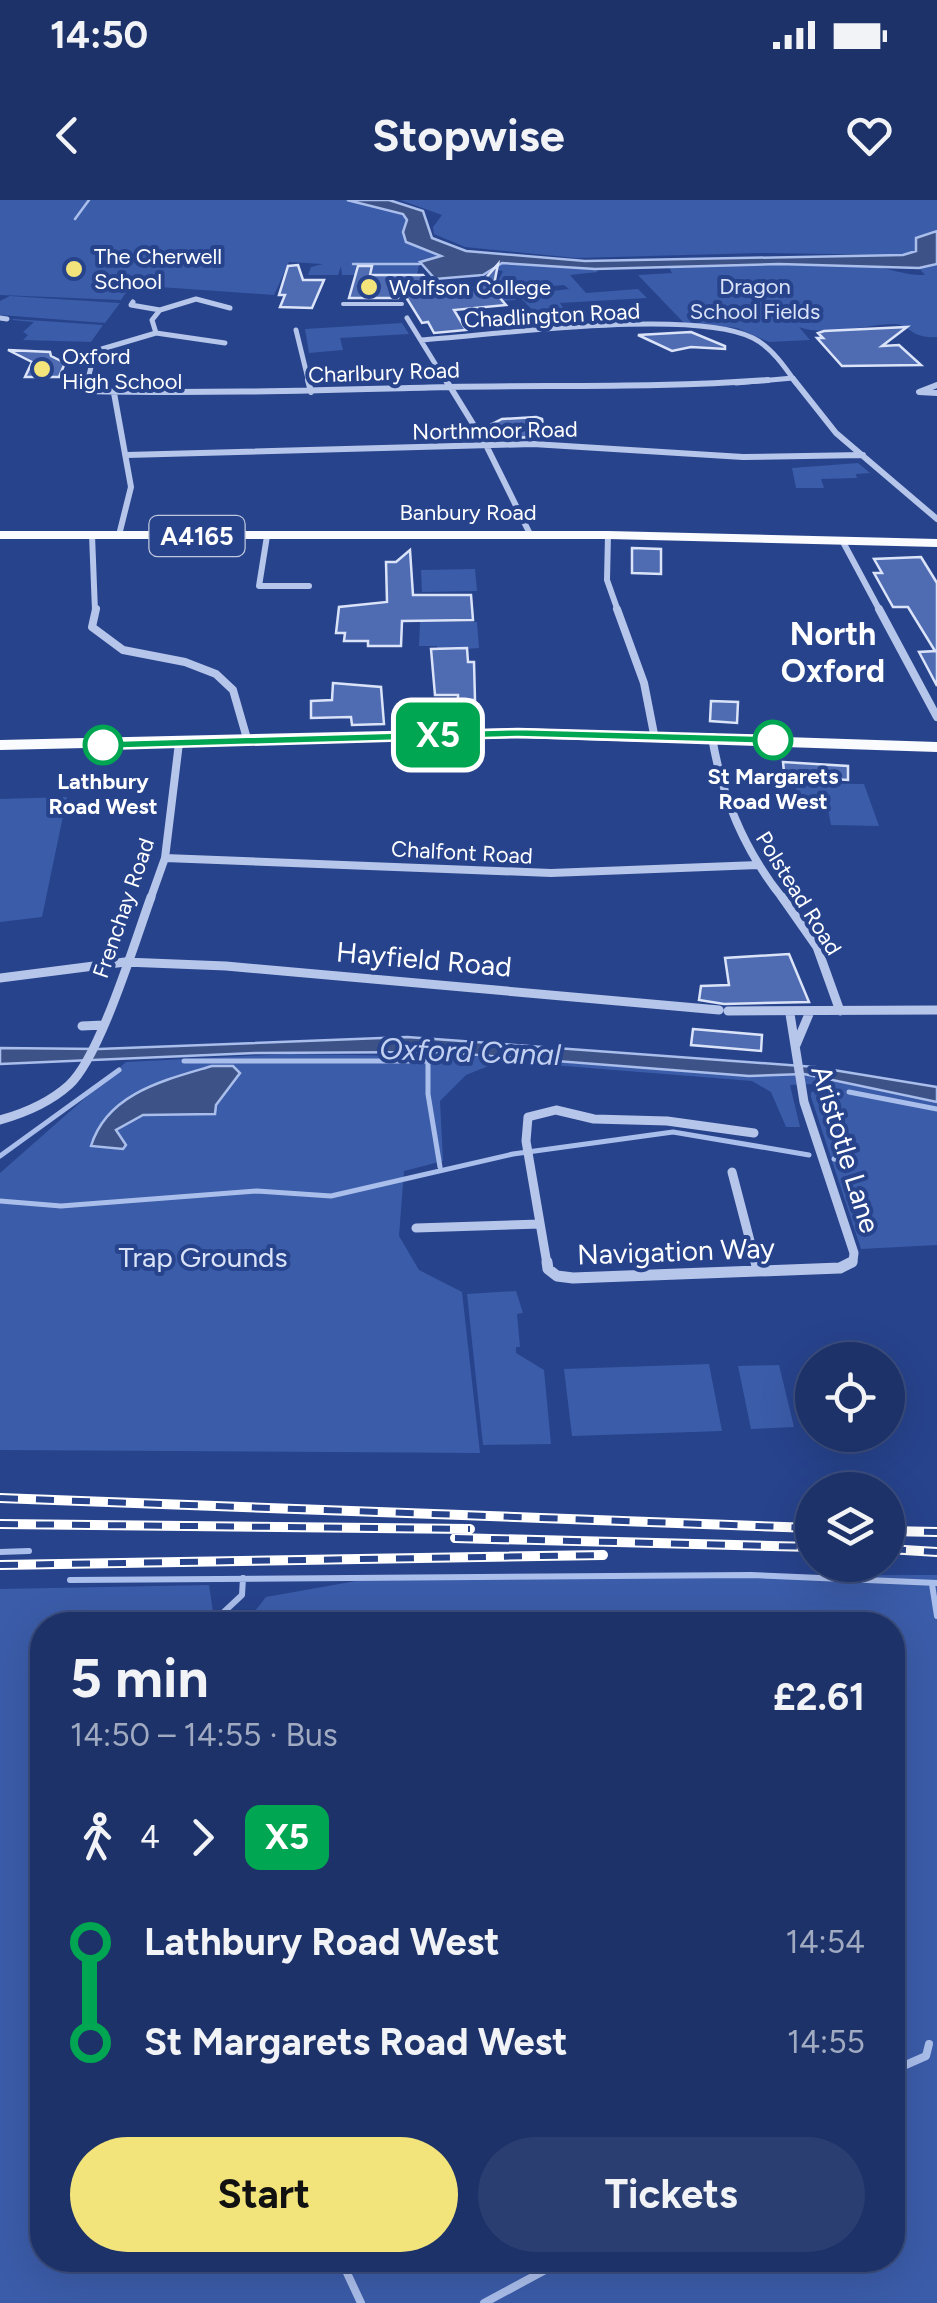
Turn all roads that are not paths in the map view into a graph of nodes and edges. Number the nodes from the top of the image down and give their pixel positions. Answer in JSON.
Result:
{"nodes":[{"id":1,"x":129,"y":304,"type":"dead end"},
{"id":2,"x":343,"y":304,"type":"dead end"},
{"id":3,"x":402,"y":304,"type":"dead end"},
{"id":4,"x":230,"y":308,"type":"dead end"},
{"id":5,"x":160,"y":310,"type":"junction"},
{"id":6,"x":408,"y":318,"type":"dead end"},
{"id":7,"x":296,"y":330,"type":"dead end"},
{"id":8,"x":156,"y":334,"type":"junction"},
{"id":9,"x":422,"y":340,"type":"junction"},
{"id":10,"x":225,"y":343,"type":"dead end"},
{"id":11,"x":793,"y":378,"type":"junction"},
{"id":12,"x":450,"y":387,"type":"junction"},
{"id":13,"x":311,"y":392,"type":"junction"},
{"id":14,"x":114,"y":393,"type":"junction"},
{"id":15,"x":486,"y":445,"type":"junction"},
{"id":16,"x":127,"y":455,"type":"junction"},
{"id":17,"x":863,"y":456,"type":"junction"},
{"id":18,"x":937,"y":518,"type":"edge"},
{"id":19,"x":530,"y":534,"type":"junction"},
{"id":20,"x":0,"y":535,"type":"edge"},
{"id":21,"x":92,"y":535,"type":"junction"},
{"id":22,"x":608,"y":535,"type":"junction"},
{"id":23,"x":119,"y":536,"type":"junction"},
{"id":24,"x":267,"y":536,"type":"junction"},
{"id":25,"x":843,"y":542,"type":"junction"},
{"id":26,"x":937,"y":542,"type":"edge"},
{"id":27,"x":309,"y":586,"type":"dead end"},
{"id":28,"x":937,"y":717,"type":"edge"},
{"id":29,"x":654,"y":734,"type":"junction"},
{"id":30,"x":712,"y":737,"type":"junction"},
{"id":31,"x":248,"y":742,"type":"junction"},
{"id":32,"x":179,"y":743,"type":"junction"},
{"id":33,"x":0,"y":746,"type":"edge"},
{"id":34,"x":937,"y":746,"type":"edge"},
{"id":35,"x":165,"y":858,"type":"junction"},
{"id":36,"x":758,"y":865,"type":"junction"},
{"id":37,"x":124,"y":962,"type":"junction"},
{"id":38,"x":0,"y":978,"type":"edge"},
{"id":39,"x":838,"y":1005,"type":"junction"},
{"id":40,"x":937,"y":1010,"type":"edge"},
{"id":41,"x":790,"y":1014,"type":"junction"},
{"id":42,"x":809,"y":1014,"type":"junction"},
{"id":43,"x":104,"y":1025,"type":"junction"},
{"id":44,"x":82,"y":1026,"type":"dead end"},
{"id":45,"x":794,"y":1050,"type":"junction"},
{"id":46,"x":0,"y":1120,"type":"edge"},
{"id":47,"x":754,"y":1133,"type":"dead end"},
{"id":48,"x":732,"y":1172,"type":"dead end"},
{"id":49,"x":540,"y":1224,"type":"junction"},
{"id":50,"x":416,"y":1228,"type":"dead end"},
{"id":51,"x":853,"y":1261,"type":"joint"},
{"id":52,"x":758,"y":1270,"type":"junction"}],
"edges":[{"from":1,"to":5,"type":"street"},
{"from":2,"to":3,"type":"street"},
{"from":4,"to":5,"type":"street"},
{"from":5,"to":8,"type":"street"},
{"from":6,"to":9,"type":"street"},
{"from":7,"to":13,"type":"street"},
{"from":8,"to":10,"type":"street"},
{"from":8,"to":14,"type":"street"},
{"from":9,"to":11,"type":"street","name":"Chadlington Road"},
{"from":9,"to":12,"type":"street"},
{"from":11,"to":12,"type":"street","name":"Charlbury Road"},
{"from":11,"to":17,"type":"street","name":"Chadlington Road"},
{"from":12,"to":13,"type":"street","name":"Charlbury Road"},
{"from":12,"to":15,"type":"street"},
{"from":13,"to":14,"type":"street","name":"Charlbury Road"},
{"from":14,"to":16,"type":"street"},
{"from":15,"to":16,"type":"street","name":"Northmoor Road"},
{"from":15,"to":17,"type":"street","name":"Northmoor Road"},
{"from":15,"to":19,"type":"street"},
{"from":16,"to":23,"type":"street"},
{"from":17,"to":18,"type":"street","name":"Chadlington Road"},
{"from":19,"to":22,"type":"main road","name":"Banbury Road","number":"A4165"},
{"from":19,"to":24,"type":"main road","name":"Banbury Road","number":"A4165"},
{"from":20,"to":21,"type":"main road","name":"Banbury Road","number":"A4165"},
{"from":21,"to":23,"type":"main road","name":"Banbury Road","number":"A4165"},
{"from":21,"to":31,"type":"street"},
{"from":22,"to":25,"type":"main road","name":"Banbury Road","number":"A4165"},
{"from":22,"to":29,"type":"street"},
{"from":23,"to":24,"type":"main road","name":"Banbury Road","number":"A4165"},
{"from":24,"to":27,"type":"street"},
{"from":25,"to":26,"type":"main road","name":"Banbury Road","number":"A4165"},
{"from":25,"to":28,"type":"street"},
{"from":29,"to":30,"type":"main road"},
{"from":29,"to":31,"type":"main road"},
{"from":30,"to":34,"type":"main road"},
{"from":30,"to":36,"type":"street","name":"Polstead Road"},
{"from":31,"to":32,"type":"main road"},
{"from":32,"to":33,"type":"main road"},
{"from":32,"to":35,"type":"street","name":"Frenchay Road"},
{"from":35,"to":36,"type":"street","name":"Chalfont Road"},
{"from":35,"to":37,"type":"street","name":"Frenchay Road"},
{"from":36,"to":39,"type":"street","name":"Polstead Road"},
{"from":37,"to":38,"type":"street","name":"Hayfield Road"},
{"from":37,"to":41,"type":"street","name":"Hayfield Road"},
{"from":37,"to":43,"type":"street","name":"Frenchay Road"},
{"from":39,"to":40,"type":"street","name":"Hayfield Road"},
{"from":39,"to":42,"type":"street","name":"Hayfield Road"},
{"from":41,"to":42,"type":"street","name":"Hayfield Road"},
{"from":41,"to":45,"type":"street","name":"Aristotle Lane"},
{"from":42,"to":45,"type":"street","name":"Aristotle Lane"},
{"from":43,"to":44,"type":"street"},
{"from":43,"to":46,"type":"street","name":"Frenchay Road"},
{"from":45,"to":51,"type":"street","name":"Aristotle Lane"},
{"from":47,"to":49,"type":"street","name":"Navigation Way"},
{"from":48,"to":52,"type":"street"},
{"from":49,"to":50,"type":"street","name":"Navigation Way"},
{"from":49,"to":52,"type":"street","name":"Navigation Way"},
{"from":51,"to":52,"type":"street","name":"Navigation Way"}]}
